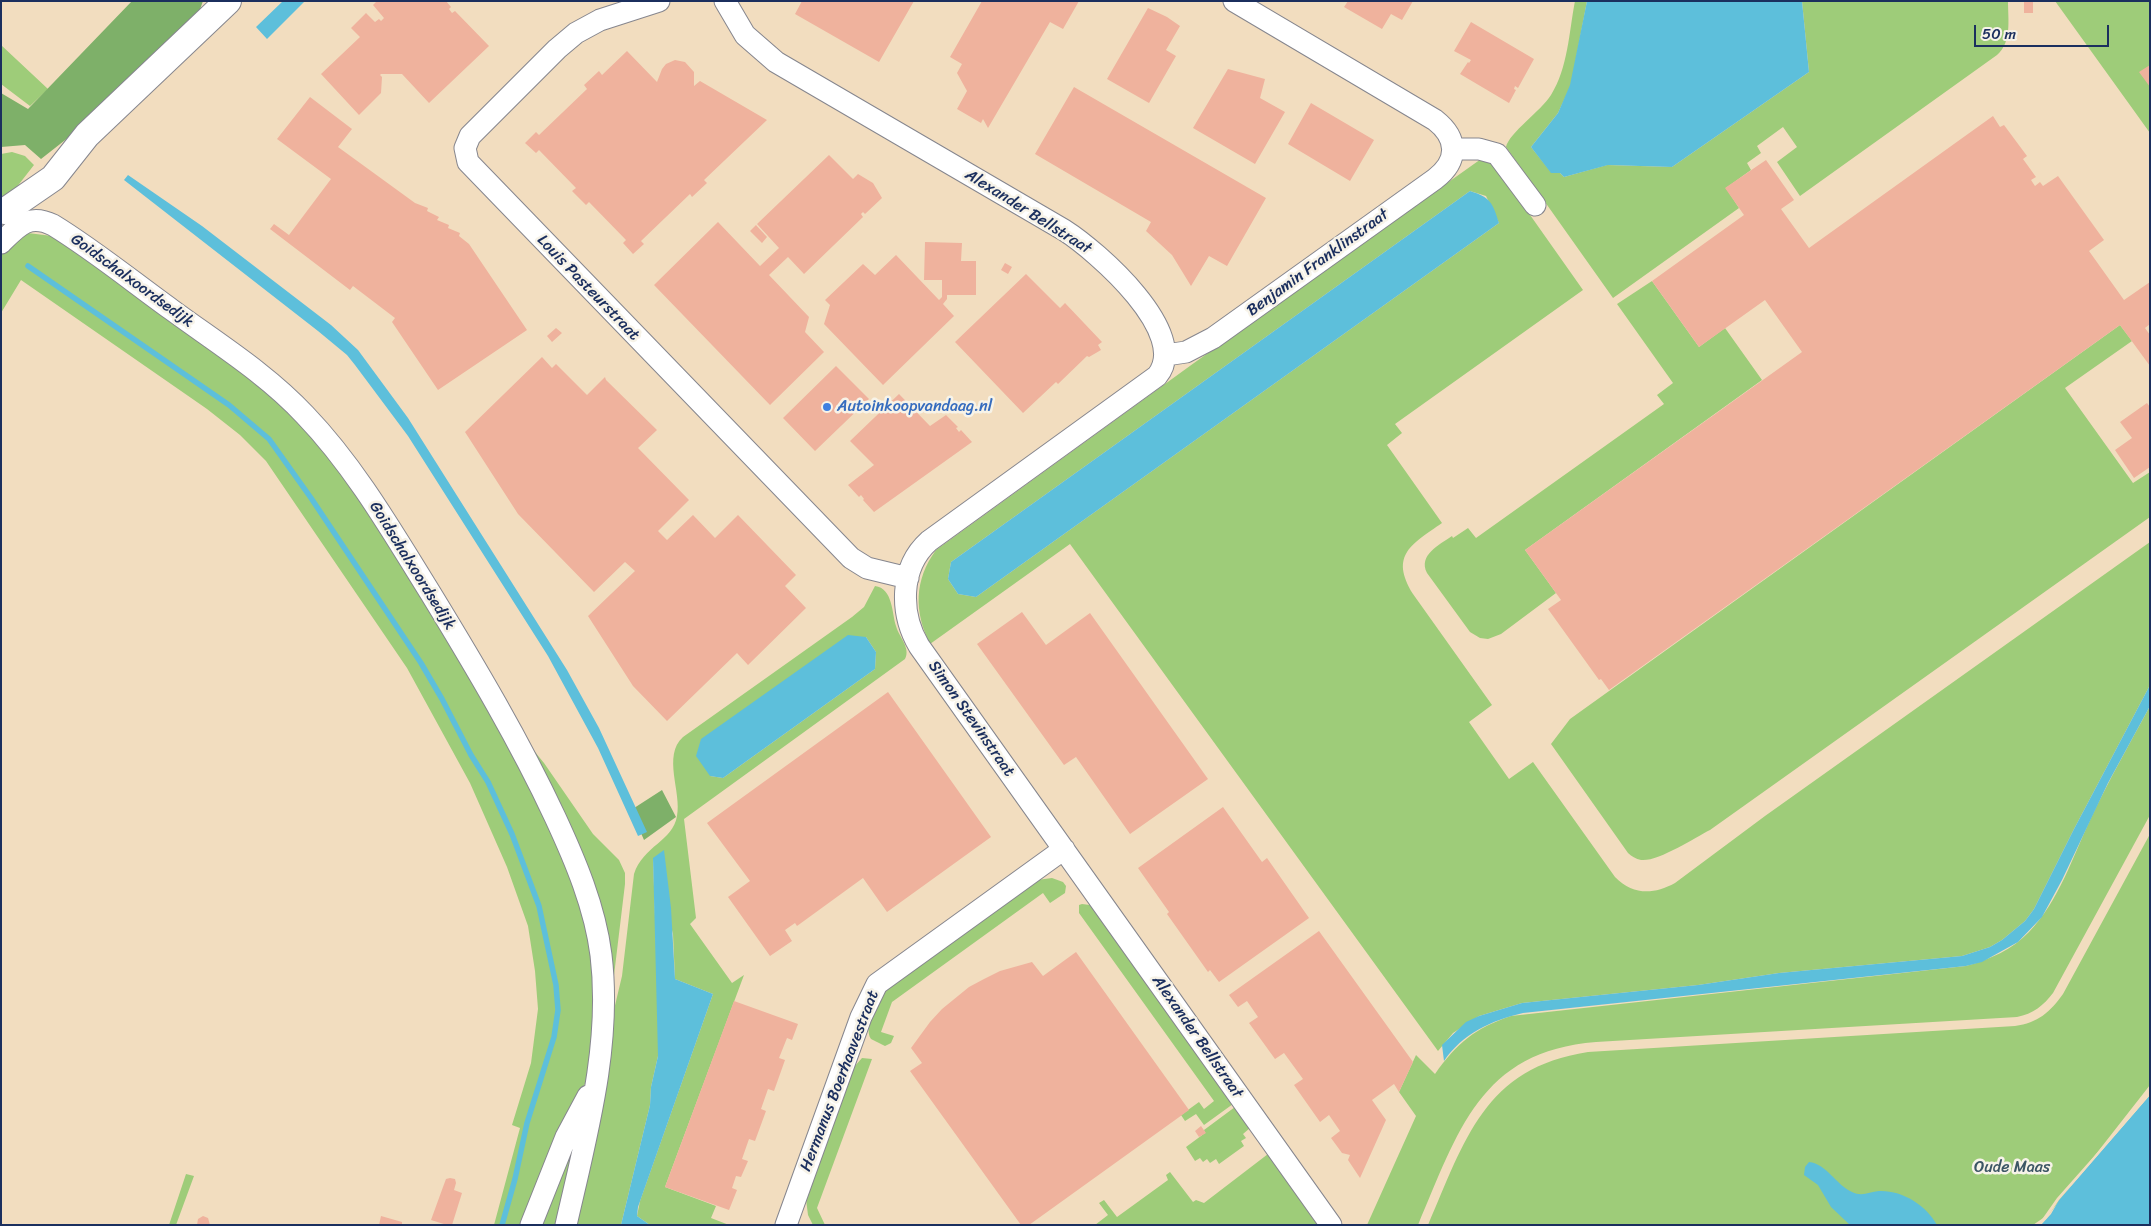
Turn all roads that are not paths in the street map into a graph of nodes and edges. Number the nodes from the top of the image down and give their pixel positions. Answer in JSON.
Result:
{"nodes":[{"id":1,"x":228,"y":1,"type":"edge"},
{"id":2,"x":659,"y":1,"type":"edge"},
{"id":3,"x":725,"y":1,"type":"edge"},
{"id":4,"x":1234,"y":1,"type":"edge"},
{"id":5,"x":1453,"y":150,"type":"junction"},
{"id":6,"x":1535,"y":205,"type":"dead end"},
{"id":7,"x":3,"y":213,"type":"edge"},
{"id":8,"x":1,"y":243,"type":"edge"},
{"id":9,"x":1166,"y":355,"type":"junction"},
{"id":10,"x":908,"y":578,"type":"junction"},
{"id":11,"x":1064,"y":849,"type":"junction"},
{"id":12,"x":596,"y":1083,"type":"junction"},
{"id":13,"x":531,"y":1225,"type":"edge"},
{"id":14,"x":566,"y":1225,"type":"edge"},
{"id":15,"x":786,"y":1225,"type":"edge"},
{"id":16,"x":1331,"y":1225,"type":"edge"}],
"edges":[{"from":1,"to":7,"type":"street"},
{"from":2,"to":10,"type":"street","name":"Louis Pasteurstraat"},
{"from":3,"to":9,"type":"street","name":"Alexander Bellstraat"},
{"from":4,"to":5,"type":"street"},
{"from":5,"to":6,"type":"street"},
{"from":5,"to":9,"type":"street","name":"Benjamin Franklinstraat"},
{"from":8,"to":12,"type":"street","name":"Goidschalxoordsedijk"},
{"from":9,"to":10,"type":"street"},
{"from":10,"to":11,"type":"street","name":"Simon Stevinstraat"},
{"from":11,"to":15,"type":"street","name":"Hermanus Boerhaavestraat"},
{"from":11,"to":16,"type":"street","name":"Alexander Bellstraat"},
{"from":12,"to":13,"type":"street","name":"Goidschalxoordsedijk"},
{"from":12,"to":14,"type":"street","name":"Goidschalxoordsedijk"}]}
